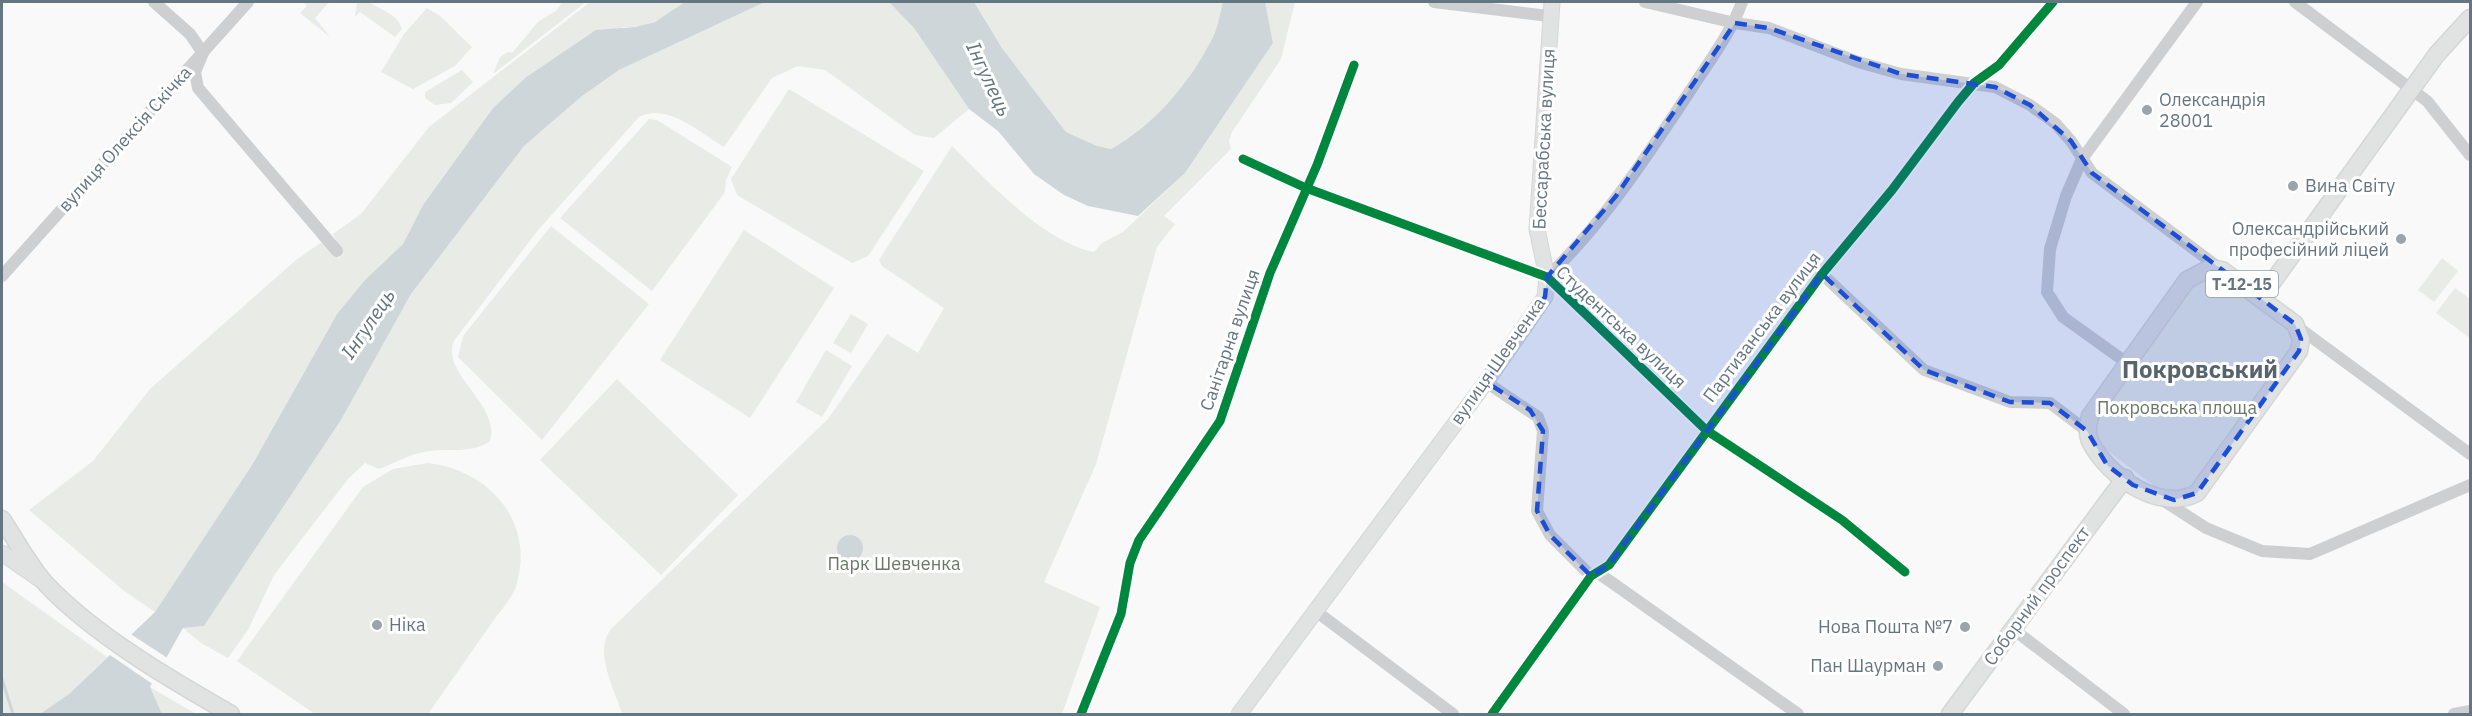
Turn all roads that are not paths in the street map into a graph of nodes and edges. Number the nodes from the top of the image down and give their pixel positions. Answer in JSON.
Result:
{"nodes":[{"id":1,"x":154,"y":2,"type":"edge"},
{"id":2,"x":248,"y":2,"type":"edge"},
{"id":3,"x":1434,"y":2,"type":"edge"},
{"id":4,"x":1645,"y":2,"type":"edge"},
{"id":5,"x":1742,"y":2,"type":"edge"},
{"id":6,"x":2053,"y":2,"type":"edge"},
{"id":7,"x":2197,"y":2,"type":"edge"},
{"id":8,"x":2295,"y":2,"type":"edge"},
{"id":9,"x":1551,"y":9,"type":"edge"},
{"id":10,"x":2470,"y":18,"type":"edge"},
{"id":11,"x":1735,"y":24,"type":"junction"},
{"id":12,"x":203,"y":53,"type":"junction"},
{"id":13,"x":1354,"y":65,"type":"dead end"},
{"id":14,"x":1974,"y":83,"type":"junction"},
{"id":15,"x":2413,"y":89,"type":"junction"},
{"id":16,"x":2470,"y":155,"type":"edge"},
{"id":17,"x":1243,"y":159,"type":"dead end"},
{"id":18,"x":2082,"y":159,"type":"junction"},
{"id":19,"x":1306,"y":188,"type":"junction"},
{"id":20,"x":337,"y":251,"type":"dead end"},
{"id":21,"x":2222,"y":270,"type":"junction"},
{"id":22,"x":1822,"y":274,"type":"junction"},
{"id":23,"x":2,"y":276,"type":"edge"},
{"id":24,"x":1547,"y":277,"type":"junction"},
{"id":25,"x":2261,"y":298,"type":"junction"},
{"id":26,"x":2295,"y":324,"type":"junction"},
{"id":27,"x":2127,"y":363,"type":"junction"},
{"id":28,"x":1486,"y":382,"type":"junction"},
{"id":29,"x":1706,"y":430,"type":"junction"},
{"id":30,"x":2087,"y":431,"type":"junction"},
{"id":31,"x":2470,"y":454,"type":"edge"},
{"id":32,"x":2125,"y":478,"type":"junction"},
{"id":33,"x":2470,"y":485,"type":"edge"},
{"id":34,"x":2157,"y":497,"type":"junction"},
{"id":35,"x":2,"y":519,"type":"edge"},
{"id":36,"x":2,"y":553,"type":"edge"},
{"id":37,"x":1905,"y":572,"type":"dead end"},
{"id":38,"x":1594,"y":574,"type":"junction"},
{"id":39,"x":46,"y":583,"type":"junction"},
{"id":40,"x":1317,"y":612,"type":"junction"},
{"id":41,"x":2013,"y":629,"type":"junction"},
{"id":42,"x":2470,"y":711,"type":"edge"},
{"id":43,"x":231,"y":714,"type":"edge"},
{"id":44,"x":1081,"y":714,"type":"edge"},
{"id":45,"x":1239,"y":714,"type":"edge"},
{"id":46,"x":1453,"y":714,"type":"edge"},
{"id":47,"x":1492,"y":714,"type":"edge"},
{"id":48,"x":1798,"y":714,"type":"edge"},
{"id":49,"x":1950,"y":714,"type":"edge"},
{"id":50,"x":2124,"y":714,"type":"edge"},
{"id":51,"x":2454,"y":714,"type":"edge"}],
"edges":[{"from":1,"to":12,"type":"street"},
{"from":2,"to":12,"type":"street","name":"вулиця Олексія Скічка"},
{"from":3,"to":9,"type":"street"},
{"from":4,"to":11,"type":"street"},
{"from":5,"to":11,"type":"street","name":"вулиця Шевченка"},
{"from":6,"to":14,"type":"street","name":"Партизанська вулиця"},
{"from":7,"to":18,"type":"street"},
{"from":8,"to":15,"type":"street"},
{"from":9,"to":24,"type":"main road","name":"Бессарабська вулиця"},
{"from":10,"to":15,"type":"highway","number":"Т-12-15"},
{"from":11,"to":14,"type":"street"},
{"from":11,"to":24,"type":"street","name":"вулиця Шевченка"},
{"from":12,"to":20,"type":"street"},
{"from":12,"to":23,"type":"street","name":"вулиця Олексія Скічка"},
{"from":13,"to":19,"type":"street","name":"Санітарна вулиця"},
{"from":14,"to":18,"type":"street"},
{"from":14,"to":22,"type":"street","name":"Партизанська вулиця"},
{"from":15,"to":16,"type":"street"},
{"from":15,"to":25,"type":"highway","number":"Т-12-15"},
{"from":17,"to":19,"type":"street","name":"Студентська вулиця"},
{"from":18,"to":21,"type":"street"},
{"from":18,"to":27,"type":"street"},
{"from":19,"to":24,"type":"street","name":"Студентська вулиця"},
{"from":19,"to":44,"type":"street","name":"Санітарна вулиця"},
{"from":21,"to":25,"type":"highway","number":"Т-12-15"},
{"from":21,"to":27,"type":"highway","number":"Т-12-15"},
{"from":22,"to":29,"type":"street","name":"Партизанська вулиця"},
{"from":22,"to":30,"type":"street"},
{"from":24,"to":28,"type":"main road","name":"вулиця Шевченка"},
{"from":24,"to":29,"type":"street","name":"Студентська вулиця"},
{"from":25,"to":26,"type":"highway","number":"Т-12-15"},
{"from":26,"to":31,"type":"street"},
{"from":26,"to":34,"type":"highway"},
{"from":27,"to":30,"type":"highway","number":"Т-12-15"},
{"from":28,"to":38,"type":"street"},
{"from":28,"to":40,"type":"main road","name":"вулиця Шевченка"},
{"from":29,"to":37,"type":"street","name":"Студентська вулиця"},
{"from":29,"to":38,"type":"street","name":"Партизанська вулиця"},
{"from":30,"to":32,"type":"highway"},
{"from":32,"to":34,"type":"highway"},
{"from":32,"to":41,"type":"highway","name":"Соборний проспект"},
{"from":33,"to":34,"type":"street"},
{"from":35,"to":39,"type":"highway"},
{"from":36,"to":39,"type":"main road"},
{"from":38,"to":47,"type":"street","name":"Партизанська вулиця"},
{"from":38,"to":48,"type":"street"},
{"from":39,"to":43,"type":"highway"},
{"from":40,"to":45,"type":"main road","name":"вулиця Шевченка"},
{"from":40,"to":46,"type":"street"},
{"from":41,"to":49,"type":"highway","name":"Соборний проспект"},
{"from":41,"to":50,"type":"street"},
{"from":42,"to":51,"type":"street"}]}
